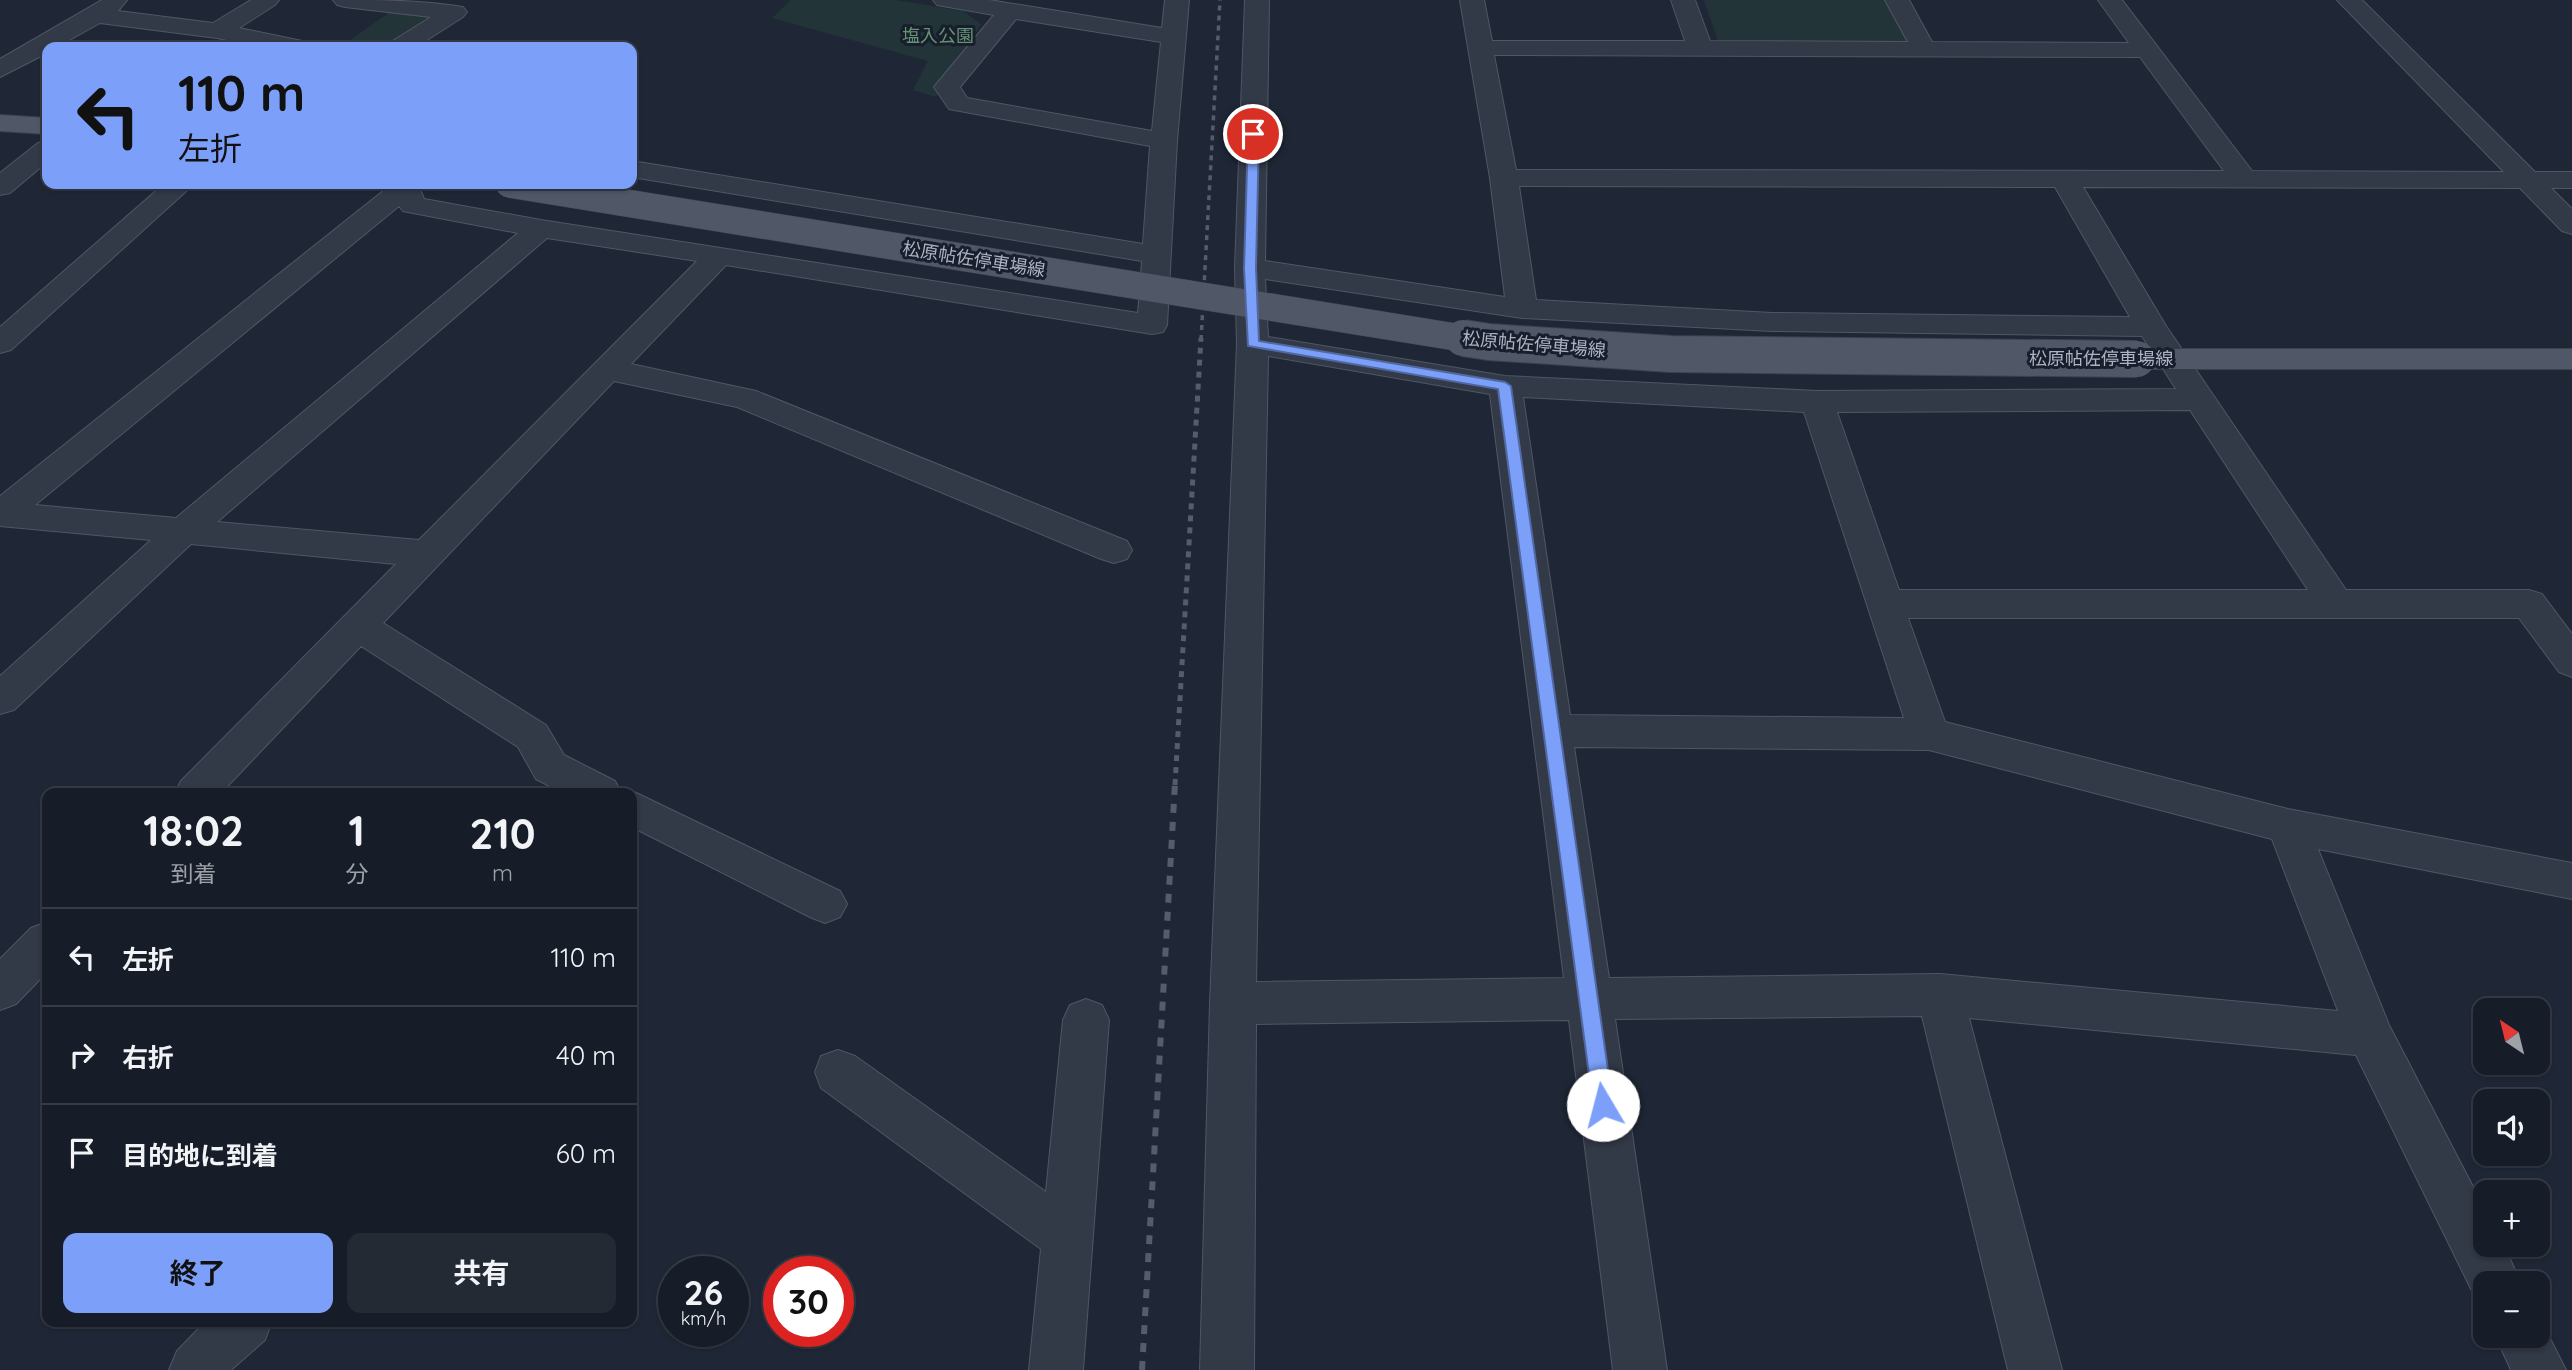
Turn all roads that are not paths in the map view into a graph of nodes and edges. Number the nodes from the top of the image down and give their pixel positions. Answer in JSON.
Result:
{"nodes":[{"id":1,"x":117,"y":0,"type":"edge"},
{"id":2,"x":267,"y":0,"type":"edge"},
{"id":3,"x":345,"y":0,"type":"edge"},
{"id":4,"x":944,"y":0,"type":"edge"},
{"id":5,"x":1177,"y":0,"type":"edge"},
{"id":6,"x":1257,"y":0,"type":"edge"},
{"id":7,"x":1472,"y":0,"type":"edge"},
{"id":8,"x":1683,"y":0,"type":"edge"},
{"id":9,"x":1897,"y":0,"type":"edge"},
{"id":10,"x":2110,"y":0,"type":"edge"},
{"id":11,"x":2349,"y":0,"type":"edge"},
{"id":12,"x":1010,"y":11,"type":"junction"},
{"id":13,"x":96,"y":15,"type":"junction"},
{"id":14,"x":217,"y":31,"type":"junction"},
{"id":15,"x":1174,"y":37,"type":"junction"},
{"id":16,"x":48,"y":42,"type":"edge"},
{"id":17,"x":273,"y":42,"type":"edge"},
{"id":18,"x":408,"y":42,"type":"edge"},
{"id":19,"x":42,"y":45,"type":"edge"},
{"id":20,"x":1481,"y":48,"type":"junction"},
{"id":21,"x":1700,"y":48,"type":"junction"},
{"id":22,"x":1924,"y":49,"type":"junction"},
{"id":23,"x":2149,"y":50,"type":"junction"},
{"id":24,"x":0,"y":69,"type":"edge"},
{"id":25,"x":0,"y":123,"type":"edge"},
{"id":26,"x":42,"y":126,"type":"edge"},
{"id":27,"x":1164,"y":141,"type":"junction"},
{"id":28,"x":42,"y":153,"type":"edge"},
{"id":29,"x":637,"y":170,"type":"edge"},
{"id":30,"x":1504,"y":178,"type":"junction"},
{"id":31,"x":2064,"y":179,"type":"junction"},
{"id":32,"x":2244,"y":180,"type":"junction"},
{"id":33,"x":2528,"y":180,"type":"junction"},
{"id":34,"x":2572,"y":180,"type":"edge"},
{"id":35,"x":0,"y":187,"type":"edge"},
{"id":36,"x":174,"y":189,"type":"edge"},
{"id":37,"x":401,"y":189,"type":"edge"},
{"id":38,"x":407,"y":189,"type":"edge"},
{"id":39,"x":540,"y":189,"type":"edge"},
{"id":40,"x":2572,"y":225,"type":"edge"},
{"id":41,"x":541,"y":229,"type":"junction"},
{"id":42,"x":719,"y":255,"type":"junction"},
{"id":43,"x":1156,"y":255,"type":"junction"},
{"id":44,"x":1250,"y":268,"type":"junction"},
{"id":45,"x":1522,"y":309,"type":"junction"},
{"id":46,"x":2151,"y":327,"type":"junction"},
{"id":47,"x":0,"y":343,"type":"edge"},
{"id":48,"x":1253,"y":344,"type":"junction"},
{"id":49,"x":2174,"y":359,"type":"junction"},
{"id":50,"x":2572,"y":359,"type":"edge"},
{"id":51,"x":608,"y":370,"type":"junction"},
{"id":52,"x":1505,"y":386,"type":"junction"},
{"id":53,"x":2201,"y":398,"type":"junction"},
{"id":54,"x":1817,"y":402,"type":"junction"},
{"id":55,"x":1,"y":514,"type":"edge"},
{"id":56,"x":185,"y":530,"type":"junction"},
{"id":57,"x":1114,"y":550,"type":"dead end"},
{"id":58,"x":429,"y":554,"type":"junction"},
{"id":59,"x":1886,"y":604,"type":"junction"},
{"id":60,"x":2336,"y":604,"type":"junction"},
{"id":61,"x":359,"y":626,"type":"junction"},
{"id":62,"x":2572,"y":662,"type":"edge"},
{"id":63,"x":0,"y":699,"type":"edge"},
{"id":64,"x":1551,"y":731,"type":"junction"},
{"id":65,"x":1929,"y":734,"type":"junction"},
{"id":66,"x":200,"y":788,"type":"edge"},
{"id":67,"x":591,"y":788,"type":"edge"},
{"id":68,"x":637,"y":810,"type":"edge"},
{"id":69,"x":2288,"y":826,"type":"junction"},
{"id":70,"x":2572,"y":881,"type":"edge"},
{"id":71,"x":825,"y":904,"type":"dead end"},
{"id":72,"x":42,"y":949,"type":"edge"},
{"id":73,"x":21,"y":980,"type":"edge"},
{"id":74,"x":1940,"y":995,"type":"junction"},
{"id":75,"x":1588,"y":999,"type":"junction"},
{"id":76,"x":1233,"y":1003,"type":"junction"},
{"id":77,"x":1086,"y":1020,"type":"dead end"},
{"id":78,"x":2370,"y":1035,"type":"junction"},
{"id":79,"x":838,"y":1072,"type":"dead end"},
{"id":80,"x":1068,"y":1238,"type":"junction"},
{"id":81,"x":2489,"y":1271,"type":"edge"},
{"id":82,"x":239,"y":1327,"type":"edge"},
{"id":83,"x":2528,"y":1348,"type":"edge"},
{"id":84,"x":196,"y":1370,"type":"edge"},
{"id":85,"x":1056,"y":1370,"type":"edge"},
{"id":86,"x":1227,"y":1370,"type":"edge"},
{"id":87,"x":1640,"y":1370,"type":"edge"},
{"id":88,"x":2035,"y":1370,"type":"edge"},
{"id":89,"x":2539,"y":1370,"type":"edge"}],
"edges":[{"from":1,"to":13,"type":"street"},
{"from":2,"to":14,"type":"street"},
{"from":3,"to":18,"type":"street"},
{"from":4,"to":12,"type":"street"},
{"from":5,"to":15,"type":"street"},
{"from":6,"to":44,"type":"street"},
{"from":7,"to":20,"type":"street"},
{"from":8,"to":21,"type":"street"},
{"from":9,"to":22,"type":"street"},
{"from":10,"to":23,"type":"street"},
{"from":11,"to":33,"type":"street"},
{"from":12,"to":15,"type":"street"},
{"from":12,"to":27,"type":"street"},
{"from":13,"to":14,"type":"street"},
{"from":13,"to":16,"type":"street"},
{"from":14,"to":17,"type":"street"},
{"from":15,"to":27,"type":"street"},
{"from":19,"to":24,"type":"street"},
{"from":20,"to":21,"type":"street"},
{"from":20,"to":30,"type":"street"},
{"from":21,"to":22,"type":"street"},
{"from":22,"to":23,"type":"street"},
{"from":23,"to":32,"type":"street"},
{"from":25,"to":26,"type":"main road"},
{"from":27,"to":43,"type":"street"},
{"from":28,"to":35,"type":"street"},
{"from":29,"to":43,"type":"street"},
{"from":30,"to":31,"type":"street"},
{"from":30,"to":45,"type":"street"},
{"from":31,"to":32,"type":"street"},
{"from":31,"to":46,"type":"street"},
{"from":32,"to":33,"type":"street"},
{"from":33,"to":34,"type":"street"},
{"from":33,"to":40,"type":"street"},
{"from":36,"to":47,"type":"street"},
{"from":37,"to":55,"type":"street"},
{"from":38,"to":41,"type":"street"},
{"from":39,"to":49,"type":"main road","name":"松原帖佐停車場線","bridge":true},
{"from":41,"to":42,"type":"street"},
{"from":41,"to":56,"type":"street"},
{"from":42,"to":43,"type":"street"},
{"from":42,"to":51,"type":"street"},
{"from":44,"to":45,"type":"street"},
{"from":44,"to":48,"type":"street"},
{"from":45,"to":46,"type":"street"},
{"from":46,"to":49,"type":"street"},
{"from":48,"to":52,"type":"street"},
{"from":48,"to":76,"type":"street"},
{"from":49,"to":50,"type":"main road","name":"松原帖佐停車場線"},
{"from":49,"to":53,"type":"street"},
{"from":51,"to":57,"type":"street"},
{"from":51,"to":58,"type":"street"},
{"from":52,"to":54,"type":"street"},
{"from":52,"to":64,"type":"street"},
{"from":53,"to":54,"type":"street"},
{"from":53,"to":60,"type":"street"},
{"from":54,"to":59,"type":"street"},
{"from":55,"to":56,"type":"street"},
{"from":56,"to":58,"type":"street"},
{"from":56,"to":63,"type":"street"},
{"from":58,"to":61,"type":"street"},
{"from":59,"to":60,"type":"street"},
{"from":59,"to":65,"type":"street"},
{"from":60,"to":62,"type":"street"},
{"from":61,"to":66,"type":"street"},
{"from":61,"to":67,"type":"street"},
{"from":64,"to":65,"type":"street"},
{"from":64,"to":75,"type":"street"},
{"from":65,"to":69,"type":"street"},
{"from":68,"to":71,"type":"street"},
{"from":69,"to":70,"type":"street"},
{"from":69,"to":78,"type":"street"},
{"from":72,"to":73,"type":"street"},
{"from":74,"to":75,"type":"street"},
{"from":74,"to":78,"type":"street"},
{"from":74,"to":88,"type":"street"},
{"from":75,"to":76,"type":"street"},
{"from":75,"to":87,"type":"street"},
{"from":76,"to":86,"type":"street"},
{"from":77,"to":80,"type":"street"},
{"from":78,"to":81,"type":"street"},
{"from":79,"to":80,"type":"street"},
{"from":80,"to":85,"type":"street"},
{"from":82,"to":84,"type":"street"},
{"from":83,"to":89,"type":"street"}]}
